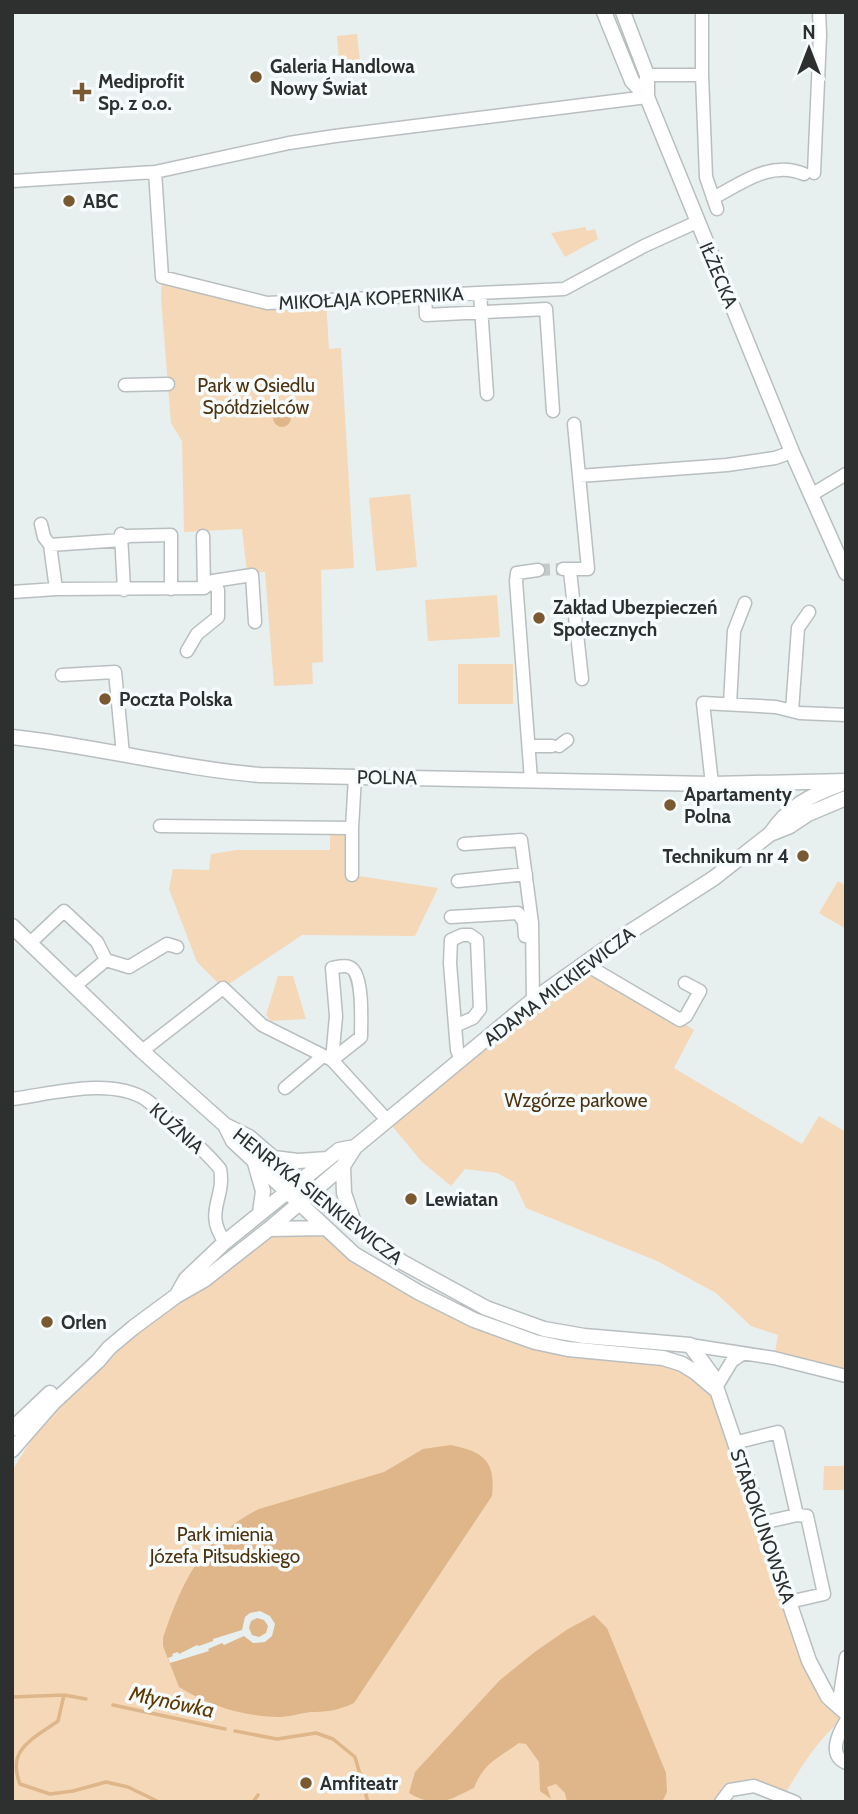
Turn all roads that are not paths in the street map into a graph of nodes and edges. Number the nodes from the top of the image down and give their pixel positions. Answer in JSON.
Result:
{"nodes":[{"id":1,"x":604,"y":12,"type":"edge"},
{"id":2,"x":623,"y":12,"type":"edge"},
{"id":3,"x":702,"y":12,"type":"edge"},
{"id":4,"x":819,"y":12,"type":"edge"},
{"id":5,"x":647,"y":75,"type":"junction"},
{"id":6,"x":702,"y":75,"type":"junction"},
{"id":7,"x":647,"y":97,"type":"junction"},
{"id":8,"x":155,"y":172,"type":"junction"},
{"id":9,"x":12,"y":181,"type":"edge"},
{"id":10,"x":697,"y":222,"type":"junction"},
{"id":11,"x":545,"y":289,"type":"junction"},
{"id":12,"x":480,"y":293,"type":"junction"},
{"id":13,"x":425,"y":295,"type":"junction"},
{"id":14,"x":546,"y":309,"type":"junction"},
{"id":15,"x":482,"y":313,"type":"junction"},
{"id":16,"x":167,"y":384,"type":"dead end"},
{"id":17,"x":125,"y":385,"type":"dead end"},
{"id":18,"x":487,"y":394,"type":"dead end"},
{"id":19,"x":553,"y":411,"type":"dead end"},
{"id":20,"x":574,"y":424,"type":"dead end"},
{"id":21,"x":792,"y":452,"type":"junction"},
{"id":22,"x":846,"y":474,"type":"edge"},
{"id":23,"x":579,"y":476,"type":"junction"},
{"id":24,"x":811,"y":495,"type":"junction"},
{"id":25,"x":41,"y":524,"type":"dead end"},
{"id":26,"x":122,"y":535,"type":"junction"},
{"id":27,"x":203,"y":536,"type":"dead end"},
{"id":28,"x":50,"y":545,"type":"junction"},
{"id":29,"x":538,"y":570,"type":"tunnel mouth"},
{"id":30,"x":846,"y":573,"type":"edge"},
{"id":31,"x":209,"y":584,"type":"junction"},
{"id":32,"x":56,"y":589,"type":"junction"},
{"id":33,"x":171,"y":589,"type":"junction"},
{"id":34,"x":124,"y":590,"type":"junction"},
{"id":35,"x":12,"y":592,"type":"edge"},
{"id":36,"x":745,"y":603,"type":"dead end"},
{"id":37,"x":809,"y":612,"type":"dead end"},
{"id":38,"x":255,"y":622,"type":"dead end"},
{"id":39,"x":187,"y":651,"type":"dead end"},
{"id":40,"x":62,"y":675,"type":"dead end"},
{"id":41,"x":582,"y":679,"type":"dead end"},
{"id":42,"x":730,"y":704,"type":"junction"},
{"id":43,"x":792,"y":711,"type":"junction"},
{"id":44,"x":846,"y":715,"type":"edge"},
{"id":45,"x":12,"y":737,"type":"edge"},
{"id":46,"x":559,"y":744,"type":"dead end"},
{"id":47,"x":530,"y":746,"type":"junction"},
{"id":48,"x":123,"y":754,"type":"junction"},
{"id":49,"x":355,"y":777,"type":"junction"},
{"id":50,"x":531,"y":780,"type":"junction"},
{"id":51,"x":846,"y":781,"type":"edge"},
{"id":52,"x":792,"y":782,"type":"junction"},
{"id":53,"x":764,"y":783,"type":"junction"},
{"id":54,"x":712,"y":784,"type":"junction"},
{"id":55,"x":846,"y":798,"type":"edge"},
{"id":56,"x":803,"y":807,"type":"junction"},
{"id":57,"x":160,"y":827,"type":"dead end"},
{"id":58,"x":352,"y":828,"type":"junction"},
{"id":59,"x":464,"y":844,"type":"dead end"},
{"id":60,"x":526,"y":874,"type":"junction"},
{"id":61,"x":352,"y":875,"type":"dead end"},
{"id":62,"x":458,"y":881,"type":"dead end"},
{"id":63,"x":451,"y":916,"type":"dead end"},
{"id":64,"x":12,"y":926,"type":"edge"},
{"id":65,"x":30,"y":943,"type":"junction"},
{"id":66,"x":177,"y":947,"type":"dead end"},
{"id":67,"x":106,"y":960,"type":"junction"},
{"id":68,"x":588,"y":962,"type":"junction"},
{"id":69,"x":531,"y":971,"type":"junction"},
{"id":70,"x":685,"y":983,"type":"dead end"},
{"id":71,"x":75,"y":986,"type":"junction"},
{"id":72,"x":533,"y":1000,"type":"junction"},
{"id":73,"x":455,"y":1026,"type":"junction"},
{"id":74,"x":142,"y":1051,"type":"junction"},
{"id":75,"x":328,"y":1058,"type":"junction"},
{"id":76,"x":461,"y":1060,"type":"junction"},
{"id":77,"x":285,"y":1088,"type":"dead end"},
{"id":78,"x":12,"y":1099,"type":"edge"},
{"id":79,"x":387,"y":1120,"type":"junction"},
{"id":80,"x":225,"y":1125,"type":"junction"},
{"id":81,"x":355,"y":1147,"type":"junction"},
{"id":82,"x":272,"y":1157,"type":"junction"},
{"id":83,"x":328,"y":1159,"type":"junction"},
{"id":84,"x":254,"y":1161,"type":"junction"},
{"id":85,"x":343,"y":1167,"type":"junction"},
{"id":86,"x":300,"y":1181,"type":"junction"},
{"id":87,"x":288,"y":1191,"type":"junction"},
{"id":88,"x":312,"y":1191,"type":"junction"},
{"id":89,"x":300,"y":1202,"type":"junction"},
{"id":90,"x":260,"y":1213,"type":"junction"},
{"id":91,"x":355,"y":1227,"type":"junction"},
{"id":92,"x":324,"y":1228,"type":"junction"},
{"id":93,"x":269,"y":1230,"type":"junction"},
{"id":94,"x":225,"y":1242,"type":"junction"},
{"id":95,"x":236,"y":1255,"type":"junction"},
{"id":96,"x":176,"y":1296,"type":"junction"},
{"id":97,"x":109,"y":1348,"type":"junction"},
{"id":98,"x":694,"y":1350,"type":"junction"},
{"id":99,"x":743,"y":1354,"type":"junction"},
{"id":100,"x":663,"y":1358,"type":"junction"},
{"id":101,"x":846,"y":1376,"type":"edge"},
{"id":102,"x":715,"y":1389,"type":"junction"},
{"id":103,"x":12,"y":1429,"type":"edge"},
{"id":104,"x":734,"y":1443,"type":"junction"},
{"id":105,"x":12,"y":1450,"type":"edge"},
{"id":106,"x":797,"y":1515,"type":"junction"},
{"id":107,"x":762,"y":1523,"type":"junction"},
{"id":108,"x":789,"y":1602,"type":"junction"},
{"id":109,"x":846,"y":1657,"type":"edge"},
{"id":110,"x":842,"y":1710,"type":"edge"},
{"id":111,"x":846,"y":1721,"type":"edge"},
{"id":112,"x":846,"y":1763,"type":"edge"},
{"id":113,"x":721,"y":1802,"type":"edge"},
{"id":114,"x":795,"y":1802,"type":"edge"}],
"edges":[{"from":1,"to":7,"type":"street","name":"IŁŻECKA"},
{"from":2,"to":5,"type":"street","name":"IŁŻECKA"},
{"from":3,"to":6,"type":"street"},
{"from":4,"to":6,"type":"street"},
{"from":5,"to":6,"type":"street"},
{"from":5,"to":7,"type":"street","name":"IŁŻECKA"},
{"from":7,"to":8,"type":"street"},
{"from":7,"to":10,"type":"street","name":"IŁŻECKA"},
{"from":8,"to":9,"type":"street"},
{"from":8,"to":13,"type":"street","name":"MIKOŁAJA KOPERNIKA"},
{"from":10,"to":11,"type":"street","name":"MIKOŁAJA KOPERNIKA"},
{"from":10,"to":21,"type":"street","name":"IŁŻECKA"},
{"from":11,"to":12,"type":"street","name":"MIKOŁAJA KOPERNIKA"},
{"from":11,"to":14,"type":"street"},
{"from":12,"to":13,"type":"street","name":"MIKOŁAJA KOPERNIKA"},
{"from":12,"to":15,"type":"street"},
{"from":13,"to":15,"type":"street"},
{"from":14,"to":15,"type":"street"},
{"from":14,"to":19,"type":"street"},
{"from":15,"to":18,"type":"street"},
{"from":16,"to":17,"type":"street"},
{"from":20,"to":23,"type":"street"},
{"from":21,"to":23,"type":"street"},
{"from":21,"to":24,"type":"street","name":"IŁŻECKA"},
{"from":22,"to":24,"type":"street"},
{"from":23,"to":41,"type":"street"},
{"from":24,"to":30,"type":"street","name":"IŁŻECKA"},
{"from":25,"to":28,"type":"street"},
{"from":26,"to":28,"type":"street"},
{"from":26,"to":33,"type":"street"},
{"from":26,"to":34,"type":"street"},
{"from":27,"to":31,"type":"street"},
{"from":28,"to":32,"type":"street"},
{"from":29,"to":47,"type":"street"},
{"from":31,"to":33,"type":"street"},
{"from":31,"to":38,"type":"street"},
{"from":31,"to":39,"type":"street"},
{"from":32,"to":34,"type":"street"},
{"from":32,"to":35,"type":"street"},
{"from":33,"to":34,"type":"street"},
{"from":36,"to":42,"type":"street"},
{"from":37,"to":43,"type":"street"},
{"from":40,"to":48,"type":"street"},
{"from":42,"to":43,"type":"street"},
{"from":42,"to":54,"type":"street"},
{"from":43,"to":44,"type":"street"},
{"from":45,"to":48,"type":"street","name":"POLNA"},
{"from":46,"to":47,"type":"street"},
{"from":47,"to":50,"type":"street"},
{"from":48,"to":49,"type":"street","name":"POLNA"},
{"from":49,"to":50,"type":"street","name":"POLNA"},
{"from":49,"to":58,"type":"street"},
{"from":50,"to":54,"type":"street","name":"POLNA"},
{"from":51,"to":52,"type":"street","name":"POLNA"},
{"from":51,"to":56,"type":"street","name":"ADAMA MICKIEWICZA"},
{"from":52,"to":53,"type":"street","name":"POLNA"},
{"from":52,"to":56,"type":"street"},
{"from":53,"to":54,"type":"street","name":"POLNA"},
{"from":53,"to":56,"type":"street"},
{"from":55,"to":56,"type":"street","name":"ADAMA MICKIEWICZA"},
{"from":56,"to":68,"type":"street","name":"ADAMA MICKIEWICZA"},
{"from":57,"to":58,"type":"street"},
{"from":58,"to":61,"type":"street"},
{"from":59,"to":60,"type":"street"},
{"from":60,"to":62,"type":"street"},
{"from":60,"to":69,"type":"street"},
{"from":63,"to":69,"type":"street"},
{"from":64,"to":65,"type":"street","name":"HENRYKA SIENKIEWICZA"},
{"from":65,"to":67,"type":"street"},
{"from":65,"to":71,"type":"street","name":"HENRYKA SIENKIEWICZA"},
{"from":66,"to":67,"type":"street"},
{"from":67,"to":71,"type":"street"},
{"from":68,"to":70,"type":"street"},
{"from":68,"to":72,"type":"street","name":"ADAMA MICKIEWICZA"},
{"from":69,"to":72,"type":"street"},
{"from":71,"to":74,"type":"street","name":"HENRYKA SIENKIEWICZA"},
{"from":72,"to":76,"type":"street","name":"ADAMA MICKIEWICZA"},
{"from":73,"to":73,"type":"street"},
{"from":73,"to":76,"type":"street"},
{"from":74,"to":75,"type":"street"},
{"from":74,"to":80,"type":"street","name":"HENRYKA SIENKIEWICZA"},
{"from":75,"to":75,"type":"street"},
{"from":75,"to":77,"type":"street"},
{"from":75,"to":79,"type":"street"},
{"from":76,"to":79,"type":"street","name":"ADAMA MICKIEWICZA"},
{"from":78,"to":94,"type":"street","name":"KUŹNIA"},
{"from":79,"to":81,"type":"street","name":"ADAMA MICKIEWICZA"},
{"from":80,"to":82,"type":"street","name":"HENRYKA SIENKIEWICZA"},
{"from":80,"to":84,"type":"street","name":"HENRYKA SIENKIEWICZA"},
{"from":81,"to":83,"type":"street","name":"ADAMA MICKIEWICZA"},
{"from":81,"to":85,"type":"street","name":"ADAMA MICKIEWICZA"},
{"from":82,"to":83,"type":"street"},
{"from":82,"to":86,"type":"street","name":"HENRYKA SIENKIEWICZA"},
{"from":83,"to":86,"type":"street","name":"ADAMA MICKIEWICZA"},
{"from":84,"to":87,"type":"street","name":"HENRYKA SIENKIEWICZA"},
{"from":84,"to":90,"type":"street"},
{"from":85,"to":88,"type":"street","name":"ADAMA MICKIEWICZA"},
{"from":85,"to":91,"type":"street"},
{"from":86,"to":87,"type":"street","name":"ADAMA MICKIEWICZA"},
{"from":86,"to":88,"type":"street","name":"HENRYKA SIENKIEWICZA"},
{"from":87,"to":89,"type":"street","name":"HENRYKA SIENKIEWICZA"},
{"from":87,"to":90,"type":"street","name":"ADAMA MICKIEWICZA"},
{"from":88,"to":89,"type":"street","name":"ADAMA MICKIEWICZA"},
{"from":88,"to":91,"type":"street","name":"HENRYKA SIENKIEWICZA"},
{"from":89,"to":92,"type":"street","name":"HENRYKA SIENKIEWICZA"},
{"from":89,"to":93,"type":"street","name":"ADAMA MICKIEWICZA"},
{"from":90,"to":94,"type":"street","name":"ADAMA MICKIEWICZA"},
{"from":91,"to":98,"type":"street","name":"HENRYKA SIENKIEWICZA"},
{"from":92,"to":93,"type":"street"},
{"from":92,"to":100,"type":"street","name":"HENRYKA SIENKIEWICZA"},
{"from":93,"to":95,"type":"street","name":"ADAMA MICKIEWICZA"},
{"from":94,"to":95,"type":"street"},
{"from":94,"to":96,"type":"street","name":"ADAMA MICKIEWICZA"},
{"from":95,"to":96,"type":"street","name":"ADAMA MICKIEWICZA"},
{"from":96,"to":97,"type":"street","name":"ADAMA MICKIEWICZA"},
{"from":97,"to":103,"type":"street","name":"ADAMA MICKIEWICZA"},
{"from":97,"to":105,"type":"street","name":"ADAMA MICKIEWICZA"},
{"from":98,"to":99,"type":"street","name":"HENRYKA SIENKIEWICZA"},
{"from":98,"to":100,"type":"street","name":"HENRYKA SIENKIEWICZA"},
{"from":98,"to":102,"type":"street"},
{"from":99,"to":101,"type":"street","name":"HENRYKA SIENKIEWICZA"},
{"from":99,"to":102,"type":"street"},
{"from":100,"to":102,"type":"street"},
{"from":102,"to":104,"type":"street","name":"STAROKUNOWSKA"},
{"from":104,"to":106,"type":"street"},
{"from":104,"to":107,"type":"street","name":"STAROKUNOWSKA"},
{"from":106,"to":107,"type":"street"},
{"from":106,"to":108,"type":"street"},
{"from":107,"to":108,"type":"street","name":"STAROKUNOWSKA"},
{"from":108,"to":110,"type":"street","name":"STAROKUNOWSKA"},
{"from":109,"to":110,"type":"street"},
{"from":111,"to":112,"type":"street"},
{"from":113,"to":114,"type":"street"}]}
